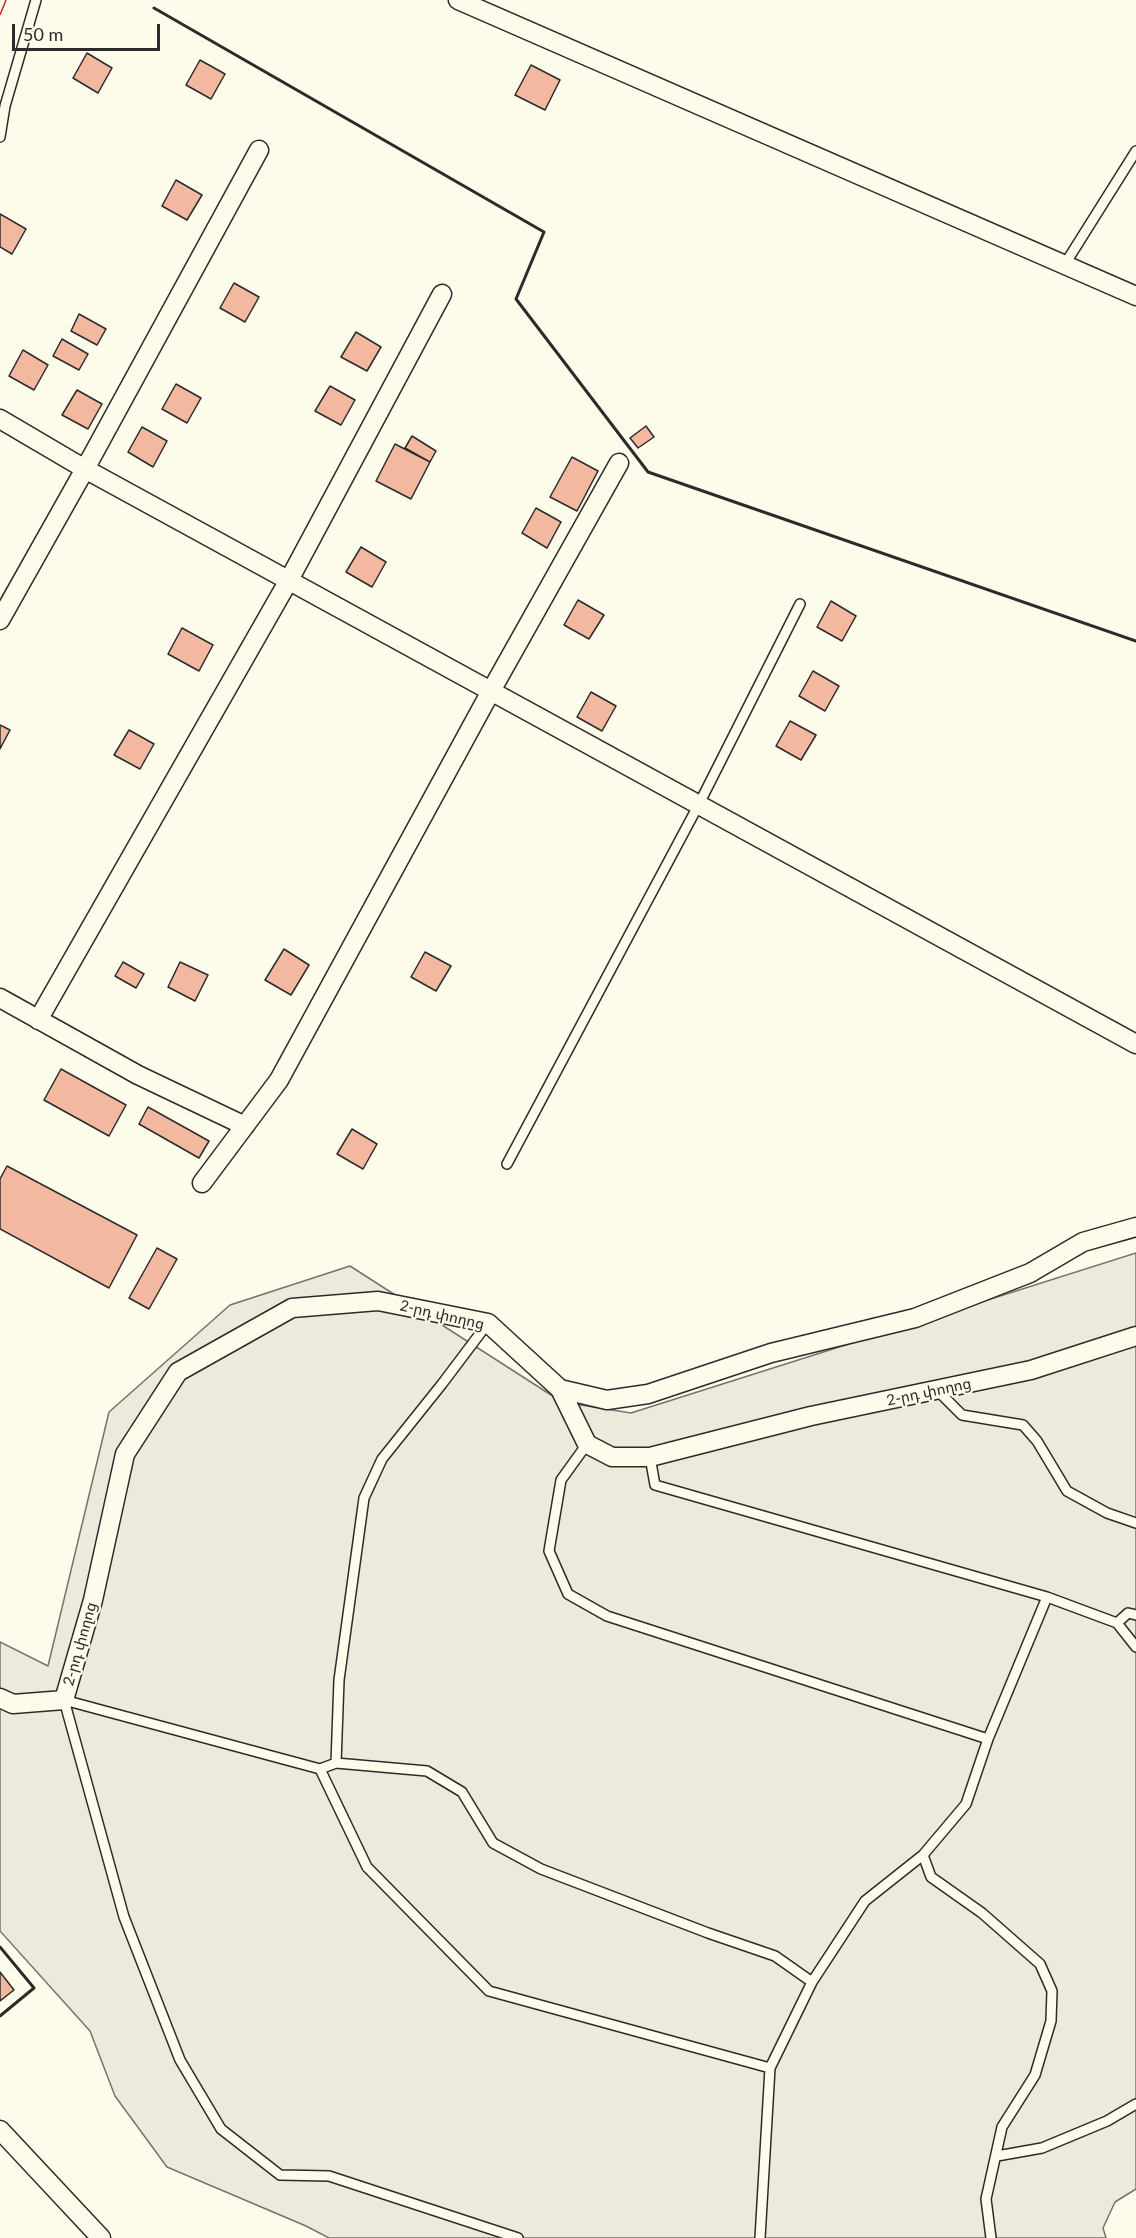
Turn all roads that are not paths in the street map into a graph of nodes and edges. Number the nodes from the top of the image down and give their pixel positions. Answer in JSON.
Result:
{"nodes":[{"id":1,"x":36,"y":0,"type":"edge"},
{"id":2,"x":458,"y":0,"type":"edge"},
{"id":3,"x":0,"y":137,"type":"edge"},
{"id":4,"x":259,"y":150,"type":"dead end"},
{"id":5,"x":1136,"y":151,"type":"edge"},
{"id":6,"x":1065,"y":264,"type":"junction"},
{"id":7,"x":442,"y":294,"type":"dead end"},
{"id":8,"x":1136,"y":296,"type":"edge"},
{"id":9,"x":0,"y":419,"type":"edge"},
{"id":10,"x":619,"y":464,"type":"dead end"},
{"id":11,"x":85,"y":469,"type":"junction"},
{"id":12,"x":289,"y":580,"type":"junction"},
{"id":13,"x":800,"y":604,"type":"dead end"},
{"id":14,"x":0,"y":620,"type":"edge"},
{"id":15,"x":491,"y":691,"type":"junction"},
{"id":16,"x":699,"y":804,"type":"junction"},
{"id":17,"x":0,"y":998,"type":"edge"},
{"id":18,"x":38,"y":1020,"type":"junction"},
{"id":19,"x":1136,"y":1044,"type":"edge"},
{"id":20,"x":245,"y":1126,"type":"junction"},
{"id":21,"x":507,"y":1164,"type":"dead end"},
{"id":22,"x":202,"y":1183,"type":"dead end"},
{"id":23,"x":1136,"y":1227,"type":"edge"},
{"id":24,"x":488,"y":1323,"type":"junction"},
{"id":25,"x":1136,"y":1336,"type":"edge"},
{"id":26,"x":560,"y":1389,"type":"junction"},
{"id":27,"x":937,"y":1390,"type":"junction"},
{"id":28,"x":587,"y":1444,"type":"junction"},
{"id":29,"x":650,"y":1457,"type":"junction"},
{"id":30,"x":1136,"y":1523,"type":"edge"},
{"id":31,"x":1047,"y":1597,"type":"junction"},
{"id":32,"x":1136,"y":1615,"type":"edge"},
{"id":33,"x":1117,"y":1623,"type":"junction"},
{"id":34,"x":1136,"y":1647,"type":"edge"},
{"id":35,"x":0,"y":1698,"type":"edge"},
{"id":36,"x":64,"y":1700,"type":"junction"},
{"id":37,"x":988,"y":1739,"type":"junction"},
{"id":38,"x":336,"y":1763,"type":"junction"},
{"id":39,"x":320,"y":1768,"type":"junction"},
{"id":40,"x":923,"y":1855,"type":"junction"},
{"id":41,"x":812,"y":1982,"type":"junction"},
{"id":42,"x":770,"y":2068,"type":"junction"},
{"id":43,"x":1136,"y":2104,"type":"edge"},
{"id":44,"x":0,"y":2130,"type":"edge"},
{"id":45,"x":997,"y":2156,"type":"junction"},
{"id":46,"x":101,"y":2238,"type":"edge"},
{"id":47,"x":518,"y":2238,"type":"edge"},
{"id":48,"x":760,"y":2238,"type":"edge"},
{"id":49,"x":991,"y":2238,"type":"edge"}],
"edges":[{"from":1,"to":3,"type":"lane"},
{"from":2,"to":6,"type":"street"},
{"from":4,"to":11,"type":"street"},
{"from":5,"to":6,"type":"lane"},
{"from":6,"to":8,"type":"street"},
{"from":7,"to":12,"type":"street"},
{"from":9,"to":11,"type":"street"},
{"from":10,"to":15,"type":"street"},
{"from":11,"to":12,"type":"street"},
{"from":11,"to":14,"type":"street"},
{"from":12,"to":15,"type":"street"},
{"from":12,"to":18,"type":"street"},
{"from":13,"to":16,"type":"lane"},
{"from":15,"to":16,"type":"street"},
{"from":15,"to":20,"type":"street"},
{"from":16,"to":19,"type":"street"},
{"from":16,"to":21,"type":"lane"},
{"from":17,"to":18,"type":"street"},
{"from":18,"to":20,"type":"street"},
{"from":20,"to":22,"type":"street"},
{"from":23,"to":26,"type":"street"},
{"from":24,"to":26,"type":"street","name":"2-րդ փողոց"},
{"from":24,"to":36,"type":"street","name":"2-րդ փողոց"},
{"from":24,"to":38,"type":"lane"},
{"from":25,"to":27,"type":"street","name":"2-րդ փողոց"},
{"from":26,"to":28,"type":"street","name":"2-րդ փողոց"},
{"from":27,"to":29,"type":"street","name":"2-րդ փողոց"},
{"from":27,"to":30,"type":"lane"},
{"from":28,"to":29,"type":"street","name":"2-րդ փողոց"},
{"from":28,"to":37,"type":"lane"},
{"from":29,"to":31,"type":"lane"},
{"from":31,"to":33,"type":"lane"},
{"from":31,"to":37,"type":"lane"},
{"from":32,"to":33,"type":"lane"},
{"from":33,"to":34,"type":"lane"},
{"from":35,"to":36,"type":"street","name":"2-րդ փողոց"},
{"from":36,"to":39,"type":"lane"},
{"from":36,"to":47,"type":"lane"},
{"from":37,"to":40,"type":"lane"},
{"from":38,"to":39,"type":"lane"},
{"from":38,"to":41,"type":"lane"},
{"from":39,"to":42,"type":"lane"},
{"from":40,"to":41,"type":"lane"},
{"from":40,"to":45,"type":"lane"},
{"from":41,"to":42,"type":"lane"},
{"from":42,"to":48,"type":"lane"},
{"from":43,"to":45,"type":"lane"},
{"from":44,"to":46,"type":"street"},
{"from":45,"to":49,"type":"lane"}]}
